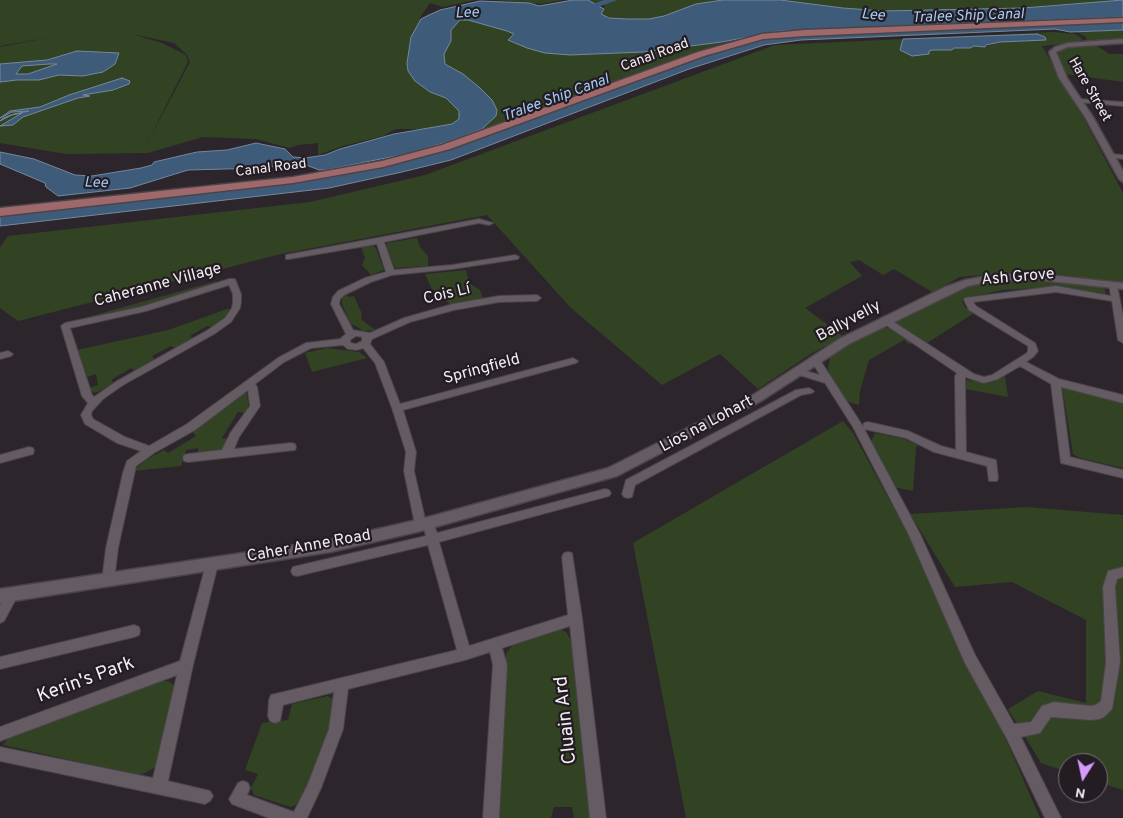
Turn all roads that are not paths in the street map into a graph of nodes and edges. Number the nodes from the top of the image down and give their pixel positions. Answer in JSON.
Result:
{"nodes":[{"id":1,"x":1123,"y":20,"type":"edge"},
{"id":2,"x":1123,"y":41,"type":"edge"},
{"id":3,"x":1079,"y":101,"type":"junction"},
{"id":4,"x":1123,"y":104,"type":"edge"},
{"id":5,"x":1111,"y":156,"type":"junction"},
{"id":6,"x":1123,"y":157,"type":"edge"},
{"id":7,"x":1123,"y":179,"type":"edge"},
{"id":8,"x":0,"y":212,"type":"edge"},
{"id":9,"x":489,"y":223,"type":"dead end"},
{"id":10,"x":380,"y":241,"type":"junction"},
{"id":11,"x":515,"y":257,"type":"dead end"},
{"id":12,"x":289,"y":258,"type":"dead end"},
{"id":13,"x":391,"y":273,"type":"junction"},
{"id":14,"x":1118,"y":285,"type":"edge"},
{"id":15,"x":537,"y":298,"type":"dead end"},
{"id":16,"x":1115,"y":299,"type":"junction"},
{"id":17,"x":886,"y":321,"type":"junction"},
{"id":18,"x":348,"y":338,"type":"junction"},
{"id":19,"x":367,"y":340,"type":"junction"},
{"id":20,"x":1123,"y":340,"type":"edge"},
{"id":21,"x":815,"y":359,"type":"junction"},
{"id":22,"x":573,"y":361,"type":"dead end"},
{"id":23,"x":1020,"y":362,"type":"junction"},
{"id":24,"x":799,"y":372,"type":"junction"},
{"id":25,"x":963,"y":372,"type":"junction"},
{"id":26,"x":827,"y":380,"type":"junction"},
{"id":27,"x":1056,"y":382,"type":"junction"},
{"id":28,"x":247,"y":384,"type":"junction"},
{"id":29,"x":809,"y":391,"type":"dead end"},
{"id":30,"x":1123,"y":399,"type":"edge"},
{"id":31,"x":93,"y":403,"type":"junction"},
{"id":32,"x":397,"y":408,"type":"junction"},
{"id":33,"x":703,"y":426,"type":"junction"},
{"id":34,"x":868,"y":426,"type":"dead end"},
{"id":35,"x":715,"y":438,"type":"junction"},
{"id":36,"x":291,"y":447,"type":"dead end"},
{"id":37,"x":150,"y":450,"type":"junction"},
{"id":38,"x":29,"y":451,"type":"dead end"},
{"id":39,"x":226,"y":454,"type":"junction"},
{"id":40,"x":961,"y":456,"type":"junction"},
{"id":41,"x":188,"y":458,"type":"dead end"},
{"id":42,"x":0,"y":459,"type":"edge"},
{"id":43,"x":612,"y":472,"type":"joint"},
{"id":44,"x":1123,"y":474,"type":"edge"},
{"id":45,"x":993,"y":478,"type":"dead end"},
{"id":46,"x":605,"y":493,"type":"dead end"},
{"id":47,"x":628,"y":494,"type":"dead end"},
{"id":48,"x":424,"y":524,"type":"junction"},
{"id":49,"x":432,"y":538,"type":"junction"},
{"id":50,"x":568,"y":557,"type":"dead end"},
{"id":51,"x":212,"y":564,"type":"junction"},
{"id":52,"x":297,"y":571,"type":"dead end"},
{"id":53,"x":1123,"y":572,"type":"edge"},
{"id":54,"x":108,"y":581,"type":"junction"},
{"id":55,"x":6,"y":596,"type":"edge"},
{"id":56,"x":0,"y":617,"type":"edge"},
{"id":57,"x":576,"y":618,"type":"junction"},
{"id":58,"x":134,"y":631,"type":"dead end"},
{"id":59,"x":495,"y":645,"type":"junction"},
{"id":60,"x":465,"y":654,"type":"junction"},
{"id":61,"x":0,"y":663,"type":"edge"},
{"id":62,"x":186,"y":666,"type":"junction"},
{"id":63,"x":342,"y":685,"type":"junction"},
{"id":64,"x":275,"y":716,"type":"dead end"},
{"id":65,"x":1012,"y":732,"type":"junction"},
{"id":66,"x":0,"y":734,"type":"edge"},
{"id":67,"x":0,"y":754,"type":"edge"},
{"id":68,"x":159,"y":786,"type":"junction"},
{"id":69,"x":243,"y":788,"type":"dead end"},
{"id":70,"x":204,"y":796,"type":"dead end"},
{"id":71,"x":290,"y":818,"type":"edge"},
{"id":72,"x":299,"y":818,"type":"edge"},
{"id":73,"x":491,"y":818,"type":"edge"},
{"id":74,"x":598,"y":818,"type":"edge"},
{"id":75,"x":1053,"y":818,"type":"edge"}],
"edges":[{"from":1,"to":8,"type":"main road","name":"Canal Road"},
{"from":2,"to":3,"type":"street","name":"Hare Street"},
{"from":3,"to":4,"type":"street"},
{"from":3,"to":5,"type":"street","name":"Hare Street"},
{"from":5,"to":6,"type":"street"},
{"from":5,"to":7,"type":"street","name":"Hare Street"},
{"from":9,"to":10,"type":"street"},
{"from":10,"to":12,"type":"street"},
{"from":10,"to":13,"type":"street"},
{"from":11,"to":13,"type":"street","name":"Cois Lí"},
{"from":13,"to":18,"type":"street","name":"Cois Lí"},
{"from":14,"to":16,"type":"street"},
{"from":14,"to":17,"type":"street","name":"Ballyvelly"},
{"from":15,"to":19,"type":"street","name":"Cois Lí"},
{"from":16,"to":20,"type":"street"},
{"from":16,"to":23,"type":"street","name":"Ash Grove"},
{"from":17,"to":21,"type":"street","name":"Ballyvelly"},
{"from":17,"to":25,"type":"street","name":"Ash Grove"},
{"from":18,"to":19,"type":"street"},
{"from":18,"to":19,"type":"street"},
{"from":18,"to":28,"type":"street"},
{"from":19,"to":32,"type":"street"},
{"from":21,"to":24,"type":"street","name":"Ballyvelly"},
{"from":21,"to":26,"type":"street"},
{"from":22,"to":32,"type":"street","name":"Springfield"},
{"from":23,"to":25,"type":"street","name":"Ash Grove"},
{"from":23,"to":27,"type":"street"},
{"from":24,"to":26,"type":"street"},
{"from":24,"to":33,"type":"street","name":"Ballyvelly"},
{"from":25,"to":40,"type":"street"},
{"from":26,"to":65,"type":"street"},
{"from":27,"to":30,"type":"street"},
{"from":27,"to":44,"type":"street"},
{"from":28,"to":37,"type":"street"},
{"from":28,"to":39,"type":"street"},
{"from":29,"to":35,"type":"street","name":"Lios na Lohart"},
{"from":31,"to":31,"type":"street","name":"Caheranne Village"},
{"from":31,"to":37,"type":"street","name":"Caheranne Village"},
{"from":32,"to":48,"type":"street"},
{"from":33,"to":35,"type":"street"},
{"from":33,"to":43,"type":"street","name":"Ballyvelly"},
{"from":34,"to":40,"type":"street"},
{"from":35,"to":47,"type":"street","name":"Lios na Lohart"},
{"from":36,"to":39,"type":"street"},
{"from":37,"to":54,"type":"street"},
{"from":38,"to":42,"type":"street"},
{"from":39,"to":41,"type":"street"},
{"from":40,"to":45,"type":"street"},
{"from":43,"to":48,"type":"street","name":"Caher Anne Road"},
{"from":46,"to":49,"type":"street"},
{"from":48,"to":49,"type":"street"},
{"from":48,"to":51,"type":"street","name":"Caher Anne Road"},
{"from":49,"to":52,"type":"street"},
{"from":49,"to":60,"type":"street"},
{"from":50,"to":57,"type":"street","name":"Cluain Ard"},
{"from":51,"to":54,"type":"street","name":"Caher Anne Road"},
{"from":51,"to":62,"type":"street"},
{"from":53,"to":65,"type":"street"},
{"from":54,"to":55,"type":"street","name":"Caher Anne Road"},
{"from":55,"to":56,"type":"street"},
{"from":57,"to":59,"type":"street"},
{"from":57,"to":74,"type":"street","name":"Cluain Ard"},
{"from":58,"to":61,"type":"street","name":"Kerin's Park"},
{"from":59,"to":60,"type":"street"},
{"from":59,"to":73,"type":"street"},
{"from":60,"to":63,"type":"street"},
{"from":62,"to":66,"type":"street","name":"Kerin's Park"},
{"from":62,"to":68,"type":"street"},
{"from":63,"to":64,"type":"street"},
{"from":63,"to":72,"type":"street"},
{"from":65,"to":75,"type":"street"},
{"from":67,"to":68,"type":"street"},
{"from":68,"to":70,"type":"street"},
{"from":69,"to":71,"type":"street"}]}
